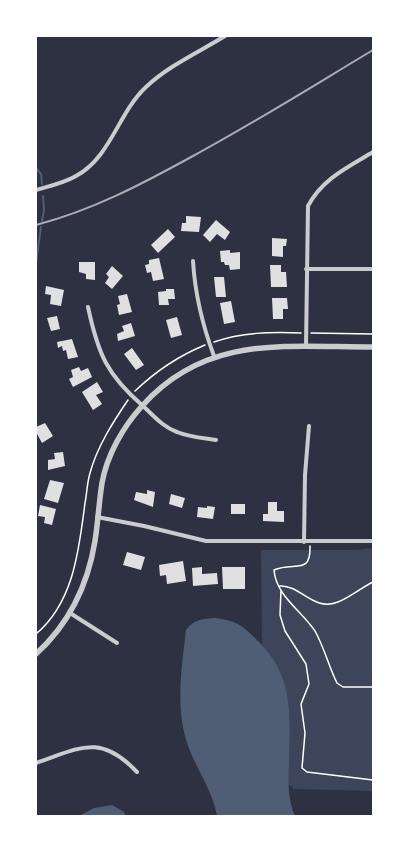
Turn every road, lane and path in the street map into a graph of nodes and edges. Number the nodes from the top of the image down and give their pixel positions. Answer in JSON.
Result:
{"nodes":[{"id":1,"x":226,"y":36,"type":"edge"},
{"id":2,"x":373,"y":152,"type":"edge"},
{"id":3,"x":36,"y":190,"type":"edge"},
{"id":4,"x":192,"y":261,"type":"dead end"},
{"id":5,"x":306,"y":269,"type":"junction"},
{"id":6,"x":373,"y":269,"type":"edge"},
{"id":7,"x":88,"y":307,"type":"dead end"},
{"id":8,"x":306,"y":347,"type":"junction"},
{"id":9,"x":373,"y":347,"type":"edge"},
{"id":10,"x":214,"y":356,"type":"junction"},
{"id":11,"x":142,"y":406,"type":"junction"},
{"id":12,"x":309,"y":426,"type":"dead end"},
{"id":13,"x":216,"y":440,"type":"dead end"},
{"id":14,"x":98,"y":517,"type":"junction"},
{"id":15,"x":373,"y":541,"type":"edge"},
{"id":16,"x":304,"y":542,"type":"junction"},
{"id":17,"x":310,"y":542,"type":"junction"},
{"id":18,"x":373,"y":582,"type":"edge"},
{"id":19,"x":278,"y":586,"type":"junction"},
{"id":20,"x":281,"y":590,"type":"junction"},
{"id":21,"x":70,"y":613,"type":"junction"},
{"id":22,"x":117,"y":643,"type":"dead end"},
{"id":23,"x":36,"y":654,"type":"edge"},
{"id":24,"x":373,"y":687,"type":"edge"},
{"id":25,"x":36,"y":763,"type":"edge"},
{"id":26,"x":137,"y":772,"type":"dead end"},
{"id":27,"x":373,"y":780,"type":"edge"}],
"edges":[{"from":1,"to":3,"type":"street"},
{"from":2,"to":5,"type":"street"},
{"from":4,"to":10,"type":"street"},
{"from":5,"to":6,"type":"street"},
{"from":5,"to":8,"type":"street"},
{"from":7,"to":11,"type":"street"},
{"from":8,"to":9,"type":"street"},
{"from":8,"to":10,"type":"street"},
{"from":10,"to":11,"type":"street"},
{"from":11,"to":13,"type":"street"},
{"from":11,"to":14,"type":"street"},
{"from":12,"to":16,"type":"street"},
{"from":14,"to":16,"type":"street"},
{"from":14,"to":21,"type":"street"},
{"from":15,"to":17,"type":"street"},
{"from":16,"to":17,"type":"street"},
{"from":17,"to":19,"type":"path"},
{"from":18,"to":19,"type":"path"},
{"from":19,"to":20,"type":"path"},
{"from":20,"to":24,"type":"path"},
{"from":20,"to":27,"type":"path"},
{"from":21,"to":22,"type":"street"},
{"from":21,"to":23,"type":"street"},
{"from":25,"to":26,"type":"street"}]}
